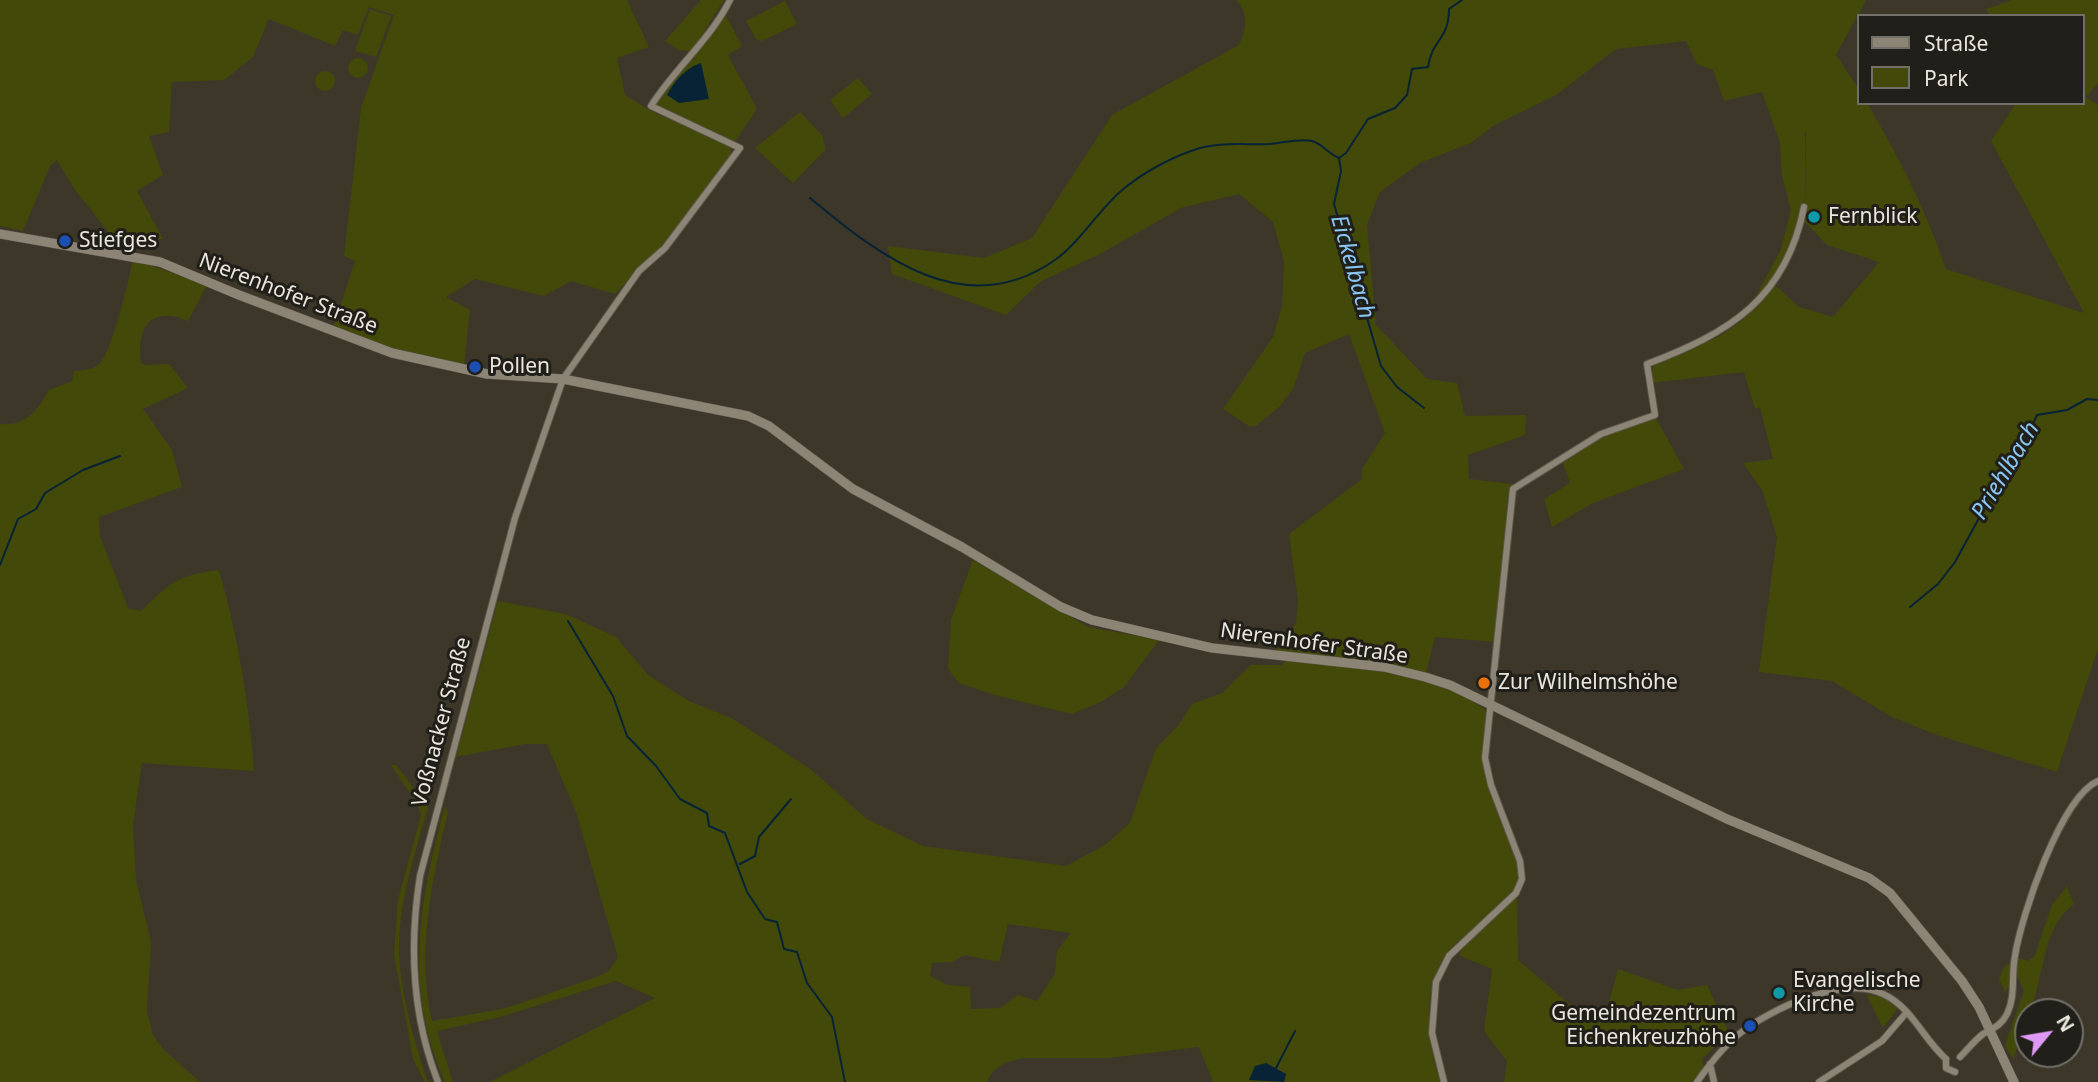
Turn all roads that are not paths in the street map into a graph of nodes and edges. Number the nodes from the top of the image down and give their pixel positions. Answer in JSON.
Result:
{"nodes":[{"id":1,"x":730,"y":0,"type":"edge"},
{"id":2,"x":1804,"y":207,"type":"dead end"},
{"id":3,"x":0,"y":234,"type":"edge"},
{"id":4,"x":563,"y":379,"type":"junction"},
{"id":5,"x":1493,"y":708,"type":"junction"},
{"id":6,"x":2098,"y":781,"type":"edge"},
{"id":7,"x":1907,"y":1012,"type":"junction"},
{"id":8,"x":1991,"y":1030,"type":"junction"},
{"id":9,"x":1960,"y":1057,"type":"junction"},
{"id":10,"x":1946,"y":1059,"type":"junction"},
{"id":11,"x":1710,"y":1064,"type":"junction"},
{"id":12,"x":1955,"y":1072,"type":"junction"},
{"id":13,"x":438,"y":1082,"type":"edge"},
{"id":14,"x":1444,"y":1082,"type":"edge"},
{"id":15,"x":1697,"y":1082,"type":"edge"},
{"id":16,"x":1714,"y":1082,"type":"edge"},
{"id":17,"x":1819,"y":1082,"type":"edge"},
{"id":18,"x":1954,"y":1082,"type":"edge"},
{"id":19,"x":2014,"y":1082,"type":"edge"}],
"edges":[{"from":1,"to":4,"type":"street"},
{"from":2,"to":5,"type":"street"},
{"from":3,"to":4,"type":"street","name":"Nierenhofer Straße"},
{"from":4,"to":5,"type":"street","name":"Nierenhofer Straße"},
{"from":4,"to":13,"type":"street","name":"Voßnacker Straße"},
{"from":5,"to":8,"type":"street","name":"Nierenhofer Straße"},
{"from":5,"to":14,"type":"street"},
{"from":6,"to":8,"type":"street"},
{"from":7,"to":10,"type":"street"},
{"from":7,"to":11,"type":"street"},
{"from":7,"to":17,"type":"street"},
{"from":8,"to":9,"type":"street"},
{"from":8,"to":19,"type":"street","name":"Nierenhofer Straße"},
{"from":9,"to":10,"type":"street"},
{"from":9,"to":12,"type":"street"},
{"from":10,"to":12,"type":"street"},
{"from":11,"to":15,"type":"street"},
{"from":11,"to":16,"type":"street"},
{"from":12,"to":18,"type":"street"}]}
